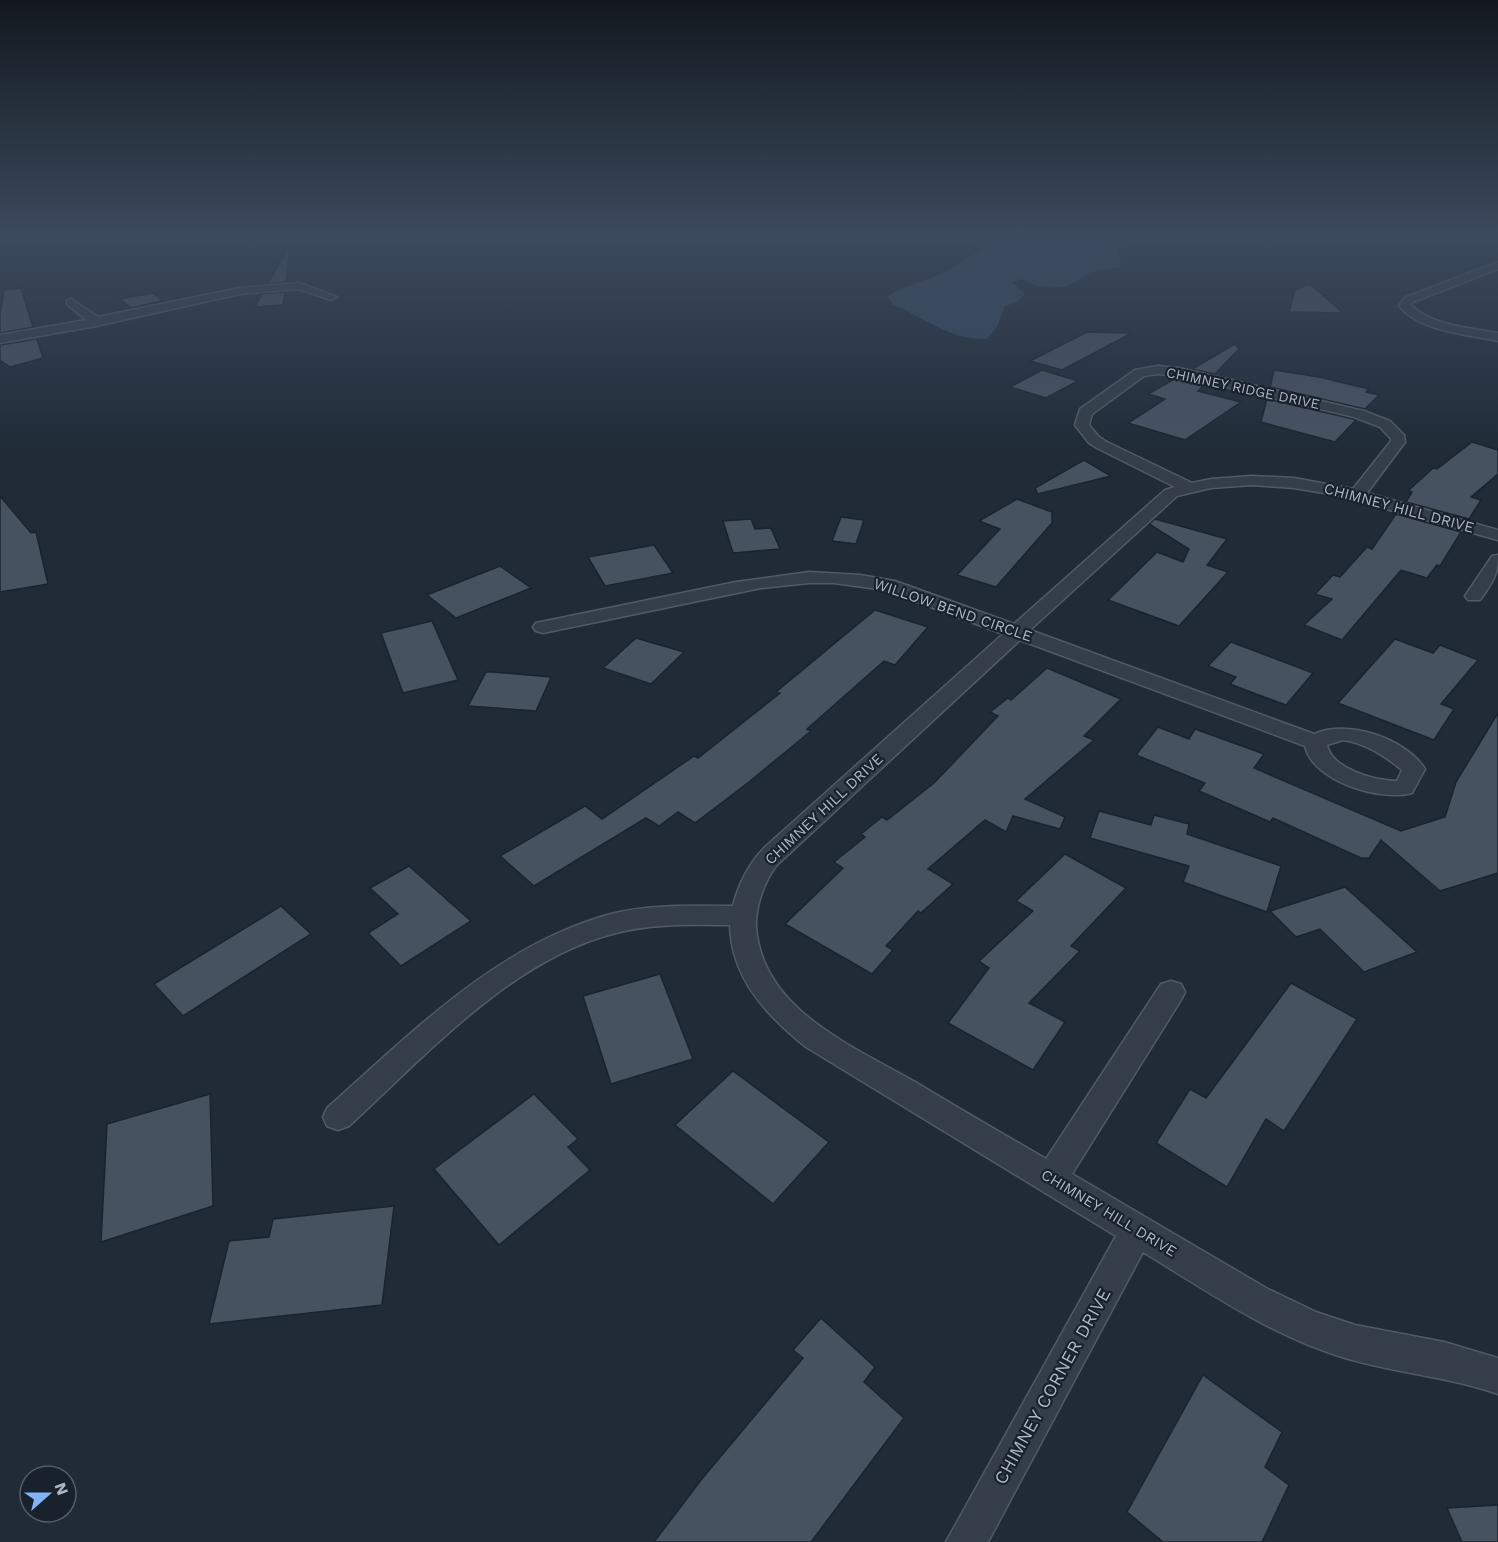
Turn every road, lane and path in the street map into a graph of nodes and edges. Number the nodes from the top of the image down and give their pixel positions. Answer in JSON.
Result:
{"nodes":[{"id":1,"x":78,"y":308,"type":"edge"},
{"id":2,"x":159,"y":308,"type":"edge"},
{"id":3,"x":1407,"y":308,"type":"edge"},
{"id":4,"x":96,"y":322,"type":"junction"},
{"id":5,"x":1498,"y":337,"type":"edge"},
{"id":6,"x":0,"y":339,"type":"edge"},
{"id":7,"x":1187,"y":487,"type":"junction"},
{"id":8,"x":1357,"y":495,"type":"junction"},
{"id":9,"x":1498,"y":535,"type":"edge"},
{"id":10,"x":1498,"y":560,"type":"edge"},
{"id":11,"x":1474,"y":596,"type":"dead end"},
{"id":12,"x":543,"y":627,"type":"dead end"},
{"id":13,"x":1017,"y":632,"type":"junction"},
{"id":14,"x":1315,"y":742,"type":"dead end"},
{"id":15,"x":743,"y":915,"type":"junction"},
{"id":16,"x":1171,"y":992,"type":"dead end"},
{"id":17,"x":338,"y":1117,"type":"dead end"},
{"id":18,"x":1052,"y":1178,"type":"junction"},
{"id":19,"x":1137,"y":1230,"type":"junction"},
{"id":20,"x":1498,"y":1376,"type":"edge"},
{"id":21,"x":966,"y":1542,"type":"edge"}],
"edges":[{"from":1,"to":4,"type":"street"},
{"from":2,"to":4,"type":"street"},
{"from":3,"to":5,"type":"street"},
{"from":4,"to":6,"type":"street"},
{"from":7,"to":8,"type":"street","name":"CHIMNEY HILL DRIVE"},
{"from":7,"to":8,"type":"street","name":"CHIMNEY RIDGE DRIVE"},
{"from":7,"to":13,"type":"street","name":"CHIMNEY HILL DRIVE"},
{"from":8,"to":9,"type":"street","name":"CHIMNEY HILL DRIVE"},
{"from":10,"to":11,"type":"street"},
{"from":12,"to":13,"type":"street","name":"WILLOW BEND CIRCLE"},
{"from":13,"to":14,"type":"street","name":"WILLOW BEND CIRCLE"},
{"from":13,"to":15,"type":"street","name":"CHIMNEY HILL DRIVE"},
{"from":15,"to":17,"type":"street"},
{"from":15,"to":18,"type":"street","name":"CHIMNEY HILL DRIVE"},
{"from":16,"to":18,"type":"street"},
{"from":18,"to":19,"type":"street","name":"CHIMNEY HILL DRIVE"},
{"from":19,"to":20,"type":"street","name":"CHIMNEY HILL DRIVE"},
{"from":19,"to":21,"type":"street","name":"CHIMNEY CORNER DRIVE"}]}
